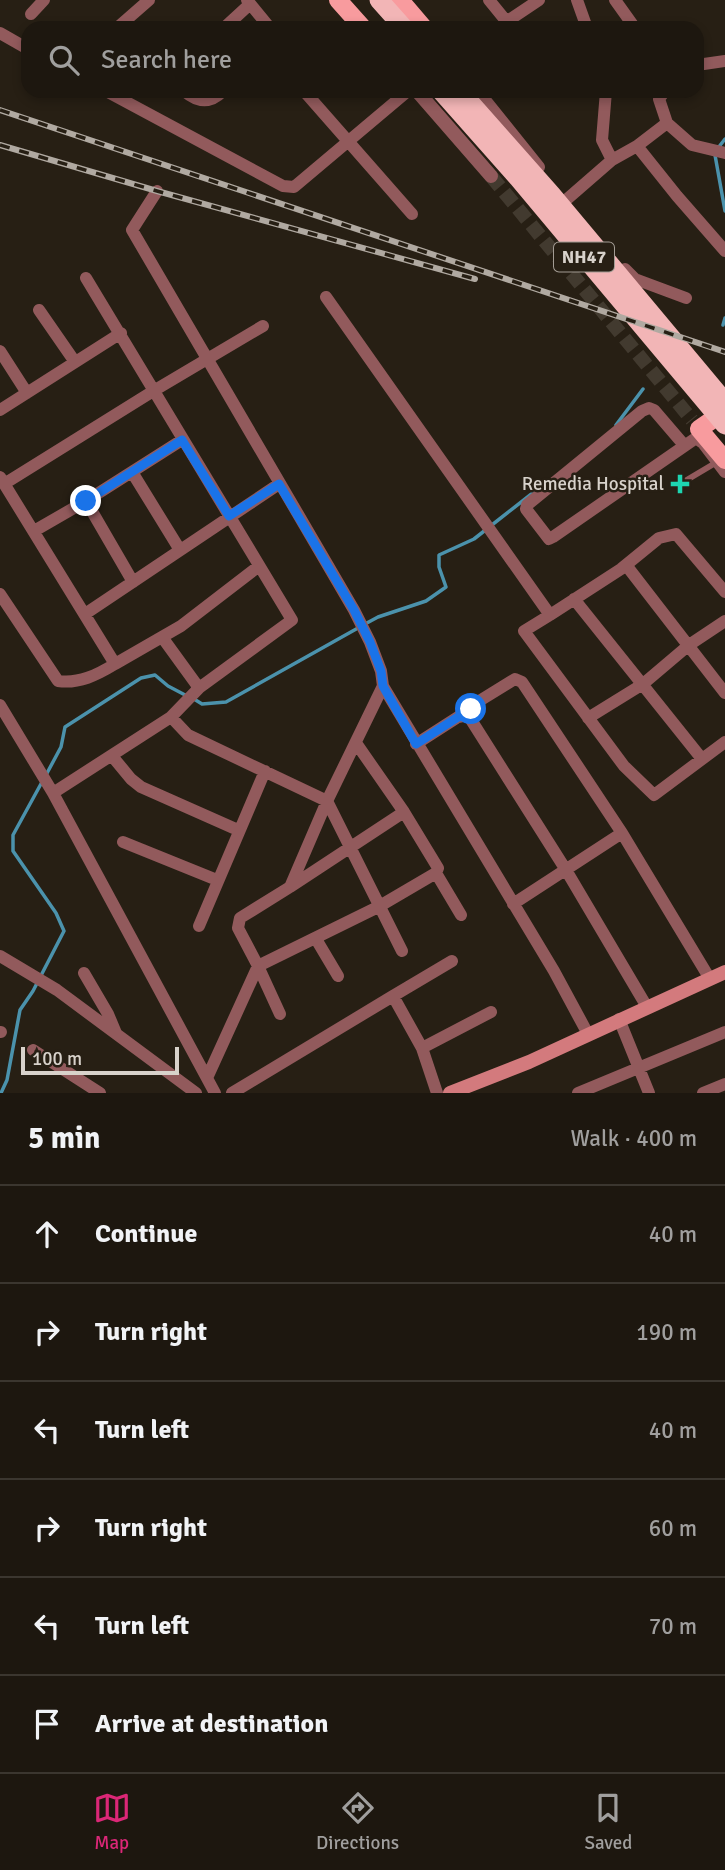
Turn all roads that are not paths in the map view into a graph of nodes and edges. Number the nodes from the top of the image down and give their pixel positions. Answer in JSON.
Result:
{"nodes":[{"id":1,"x":44,"y":0,"type":"edge"},
{"id":2,"x":149,"y":0,"type":"edge"},
{"id":3,"x":338,"y":0,"type":"edge"},
{"id":4,"x":362,"y":0,"type":"edge"},
{"id":5,"x":379,"y":0,"type":"edge"},
{"id":6,"x":400,"y":0,"type":"edge"},
{"id":7,"x":489,"y":0,"type":"edge"},
{"id":8,"x":539,"y":0,"type":"edge"},
{"id":9,"x":578,"y":0,"type":"edge"},
{"id":10,"x":615,"y":0,"type":"edge"},
{"id":11,"x":248,"y":2,"type":"edge"},
{"id":12,"x":31,"y":14,"type":"dead end"},
{"id":13,"x":125,"y":21,"type":"edge"},
{"id":14,"x":230,"y":21,"type":"edge"},
{"id":15,"x":264,"y":21,"type":"edge"},
{"id":16,"x":357,"y":21,"type":"edge"},
{"id":17,"x":380,"y":21,"type":"edge"},
{"id":18,"x":398,"y":21,"type":"edge"},
{"id":19,"x":418,"y":21,"type":"edge"},
{"id":20,"x":503,"y":21,"type":"edge"},
{"id":21,"x":512,"y":21,"type":"edge"},
{"id":22,"x":585,"y":21,"type":"edge"},
{"id":23,"x":630,"y":21,"type":"edge"},
{"id":24,"x":0,"y":33,"type":"edge"},
{"id":25,"x":21,"y":44,"type":"edge"},
{"id":26,"x":725,"y":61,"type":"edge"},
{"id":27,"x":704,"y":64,"type":"edge"},
{"id":28,"x":119,"y":98,"type":"edge"},
{"id":29,"x":192,"y":98,"type":"edge"},
{"id":30,"x":215,"y":98,"type":"edge"},
{"id":31,"x":310,"y":98,"type":"edge"},
{"id":32,"x":399,"y":98,"type":"edge"},
{"id":33,"x":423,"y":98,"type":"edge"},
{"id":34,"x":447,"y":98,"type":"edge"},
{"id":35,"x":466,"y":98,"type":"edge"},
{"id":36,"x":484,"y":98,"type":"edge"},
{"id":37,"x":605,"y":98,"type":"edge"},
{"id":38,"x":660,"y":98,"type":"edge"},
{"id":39,"x":667,"y":123,"type":"junction"},
{"id":40,"x":348,"y":140,"type":"junction"},
{"id":41,"x":637,"y":146,"type":"junction"},
{"id":42,"x":725,"y":153,"type":"edge"},
{"id":43,"x":612,"y":160,"type":"junction"},
{"id":44,"x":491,"y":176,"type":"tunnel mouth"},
{"id":45,"x":157,"y":191,"type":"dead end"},
{"id":46,"x":566,"y":200,"type":"junction"},
{"id":47,"x":412,"y":214,"type":"dead end"},
{"id":48,"x":725,"y":251,"type":"edge"},
{"id":49,"x":86,"y":278,"type":"dead end"},
{"id":50,"x":326,"y":298,"type":"dead end"},
{"id":51,"x":686,"y":298,"type":"dead end"},
{"id":52,"x":40,"y":310,"type":"dead end"},
{"id":53,"x":263,"y":327,"type":"dead end"},
{"id":54,"x":121,"y":333,"type":"junction"},
{"id":55,"x":0,"y":351,"type":"edge"},
{"id":56,"x":207,"y":359,"type":"junction"},
{"id":57,"x":75,"y":362,"type":"junction"},
{"id":58,"x":155,"y":390,"type":"junction"},
{"id":59,"x":27,"y":393,"type":"junction"},
{"id":60,"x":725,"y":402,"type":"edge"},
{"id":61,"x":0,"y":410,"type":"edge"},
{"id":62,"x":725,"y":411,"type":"edge"},
{"id":63,"x":725,"y":425,"type":"edge"},
{"id":64,"x":182,"y":440,"type":"junction"},
{"id":65,"x":684,"y":445,"type":"junction"},
{"id":66,"x":722,"y":465,"type":"edge"},
{"id":67,"x":132,"y":472,"type":"junction"},
{"id":68,"x":2,"y":481,"type":"edge"},
{"id":69,"x":279,"y":484,"type":"junction"},
{"id":70,"x":680,"y":484,"type":"dead end"},
{"id":71,"x":86,"y":501,"type":"junction"},
{"id":72,"x":229,"y":516,"type":"junction"},
{"id":73,"x":34,"y":531,"type":"junction"},
{"id":74,"x":180,"y":550,"type":"junction"},
{"id":75,"x":626,"y":565,"type":"junction"},
{"id":76,"x":259,"y":566,"type":"junction"},
{"id":77,"x":133,"y":582,"type":"junction"},
{"id":78,"x":725,"y":592,"type":"edge"},
{"id":79,"x":575,"y":599,"type":"junction"},
{"id":80,"x":2,"y":600,"type":"edge"},
{"id":81,"x":85,"y":614,"type":"junction"},
{"id":82,"x":550,"y":615,"type":"junction"},
{"id":83,"x":725,"y":621,"type":"edge"},
{"id":84,"x":162,"y":637,"type":"junction"},
{"id":85,"x":689,"y":645,"type":"junction"},
{"id":86,"x":115,"y":664,"type":"junction"},
{"id":87,"x":643,"y":684,"type":"junction"},
{"id":88,"x":383,"y":686,"type":"junction"},
{"id":89,"x":199,"y":688,"type":"junction"},
{"id":90,"x":725,"y":693,"type":"edge"},
{"id":91,"x":0,"y":705,"type":"edge"},
{"id":92,"x":175,"y":713,"type":"junction"},
{"id":93,"x":468,"y":715,"type":"junction"},
{"id":94,"x":588,"y":718,"type":"junction"},
{"id":95,"x":725,"y":742,"type":"edge"},
{"id":96,"x":356,"y":743,"type":"junction"},
{"id":97,"x":416,"y":744,"type":"junction"},
{"id":98,"x":112,"y":756,"type":"junction"},
{"id":99,"x":702,"y":759,"type":"junction"},
{"id":100,"x":265,"y":771,"type":"junction"},
{"id":101,"x":53,"y":793,"type":"junction"},
{"id":102,"x":327,"y":801,"type":"junction"},
{"id":103,"x":404,"y":812,"type":"junction"},
{"id":104,"x":238,"y":831,"type":"junction"},
{"id":105,"x":622,"y":833,"type":"junction"},
{"id":106,"x":123,"y":842,"type":"dead end"},
{"id":107,"x":351,"y":848,"type":"junction"},
{"id":108,"x":566,"y":870,"type":"junction"},
{"id":109,"x":436,"y":873,"type":"junction"},
{"id":110,"x":217,"y":880,"type":"junction"},
{"id":111,"x":290,"y":887,"type":"junction"},
{"id":112,"x":513,"y":904,"type":"junction"},
{"id":113,"x":378,"y":907,"type":"junction"},
{"id":114,"x":461,"y":915,"type":"dead end"},
{"id":115,"x":199,"y":926,"type":"dead end"},
{"id":116,"x":316,"y":939,"type":"junction"},
{"id":117,"x":402,"y":951,"type":"dead end"},
{"id":118,"x":0,"y":956,"type":"edge"},
{"id":119,"x":452,"y":961,"type":"dead end"},
{"id":120,"x":258,"y":966,"type":"junction"},
{"id":121,"x":725,"y":972,"type":"edge"},
{"id":122,"x":84,"y":973,"type":"dead end"},
{"id":123,"x":338,"y":976,"type":"dead end"},
{"id":124,"x":710,"y":979,"type":"junction"},
{"id":125,"x":393,"y":996,"type":"junction"},
{"id":126,"x":647,"y":1007,"type":"junction"},
{"id":127,"x":491,"y":1012,"type":"dead end"},
{"id":128,"x":279,"y":1014,"type":"dead end"},
{"id":129,"x":619,"y":1019,"type":"junction"},
{"id":130,"x":725,"y":1032,"type":"edge"},
{"id":131,"x":116,"y":1033,"type":"junction"},
{"id":132,"x":588,"y":1034,"type":"junction"},
{"id":133,"x":422,"y":1048,"type":"junction"},
{"id":134,"x":33,"y":1050,"type":"dead end"},
{"id":135,"x":640,"y":1069,"type":"junction"},
{"id":136,"x":207,"y":1078,"type":"junction"},
{"id":137,"x":725,"y":1084,"type":"edge"},
{"id":138,"x":100,"y":1093,"type":"edge"},
{"id":139,"x":196,"y":1093,"type":"edge"},
{"id":140,"x":215,"y":1093,"type":"edge"},
{"id":141,"x":232,"y":1093,"type":"edge"},
{"id":142,"x":437,"y":1093,"type":"edge"},
{"id":143,"x":450,"y":1093,"type":"edge"},
{"id":144,"x":578,"y":1093,"type":"edge"},
{"id":145,"x":649,"y":1093,"type":"edge"},
{"id":146,"x":703,"y":1093,"type":"edge"}],
"edges":[{"from":1,"to":12,"type":"street"},
{"from":2,"to":13,"type":"street"},
{"from":3,"to":16,"type":"main road"},
{"from":4,"to":17,"type":"highway"},
{"from":5,"to":18,"type":"highway"},
{"from":6,"to":19,"type":"main road"},
{"from":7,"to":20,"type":"street"},
{"from":8,"to":21,"type":"street"},
{"from":9,"to":22,"type":"street"},
{"from":10,"to":23,"type":"street"},
{"from":11,"to":14,"type":"street"},
{"from":11,"to":15,"type":"street"},
{"from":24,"to":25,"type":"street"},
{"from":26,"to":27,"type":"street"},
{"from":28,"to":40,"type":"street"},
{"from":29,"to":30,"type":"street"},
{"from":31,"to":40,"type":"street"},
{"from":32,"to":40,"type":"street"},
{"from":33,"to":44,"type":"street"},
{"from":34,"to":63,"type":"highway","number":"NH47"},
{"from":35,"to":60,"type":"highway","number":"NH47"},
{"from":36,"to":46,"type":"street"},
{"from":37,"to":43,"type":"street"},
{"from":38,"to":39,"type":"street"},
{"from":39,"to":41,"type":"street"},
{"from":39,"to":42,"type":"street"},
{"from":40,"to":47,"type":"street"},
{"from":41,"to":43,"type":"street"},
{"from":41,"to":48,"type":"street"},
{"from":43,"to":46,"type":"street"},
{"from":45,"to":56,"type":"street"},
{"from":46,"to":51,"type":"street"},
{"from":49,"to":54,"type":"street"},
{"from":50,"to":82,"type":"street"},
{"from":52,"to":57,"type":"street"},
{"from":53,"to":56,"type":"street"},
{"from":54,"to":57,"type":"street"},
{"from":54,"to":58,"type":"street"},
{"from":55,"to":59,"type":"street"},
{"from":56,"to":58,"type":"street"},
{"from":56,"to":69,"type":"street"},
{"from":57,"to":59,"type":"street"},
{"from":58,"to":64,"type":"street"},
{"from":58,"to":68,"type":"street"},
{"from":59,"to":61,"type":"street"},
{"from":62,"to":66,"type":"main road"},
{"from":64,"to":67,"type":"street"},
{"from":64,"to":72,"type":"street"},
{"from":65,"to":65,"type":"street"},
{"from":65,"to":66,"type":"street"},
{"from":66,"to":70,"type":"lane"},
{"from":67,"to":71,"type":"street"},
{"from":67,"to":74,"type":"street"},
{"from":68,"to":73,"type":"street"},
{"from":69,"to":72,"type":"street"},
{"from":69,"to":88,"type":"street"},
{"from":71,"to":73,"type":"street"},
{"from":71,"to":77,"type":"street"},
{"from":72,"to":74,"type":"street"},
{"from":72,"to":76,"type":"street"},
{"from":73,"to":81,"type":"street"},
{"from":74,"to":77,"type":"street"},
{"from":75,"to":78,"type":"street"},
{"from":75,"to":79,"type":"street"},
{"from":75,"to":85,"type":"street"},
{"from":76,"to":84,"type":"street"},
{"from":76,"to":89,"type":"street"},
{"from":77,"to":81,"type":"street"},
{"from":79,"to":82,"type":"street"},
{"from":79,"to":87,"type":"street"},
{"from":80,"to":86,"type":"street"},
{"from":81,"to":86,"type":"street"},
{"from":82,"to":94,"type":"street"},
{"from":83,"to":85,"type":"street"},
{"from":84,"to":86,"type":"street"},
{"from":84,"to":89,"type":"street"},
{"from":85,"to":87,"type":"street"},
{"from":85,"to":90,"type":"street"},
{"from":87,"to":94,"type":"street"},
{"from":87,"to":99,"type":"street"},
{"from":88,"to":96,"type":"street"},
{"from":88,"to":97,"type":"street"},
{"from":89,"to":92,"type":"street"},
{"from":91,"to":101,"type":"street"},
{"from":92,"to":98,"type":"street"},
{"from":92,"to":100,"type":"street"},
{"from":93,"to":97,"type":"street"},
{"from":93,"to":105,"type":"street"},
{"from":93,"to":108,"type":"street"},
{"from":94,"to":99,"type":"street"},
{"from":95,"to":99,"type":"street"},
{"from":96,"to":102,"type":"street"},
{"from":96,"to":103,"type":"street"},
{"from":97,"to":112,"type":"street"},
{"from":98,"to":101,"type":"street"},
{"from":98,"to":104,"type":"street"},
{"from":100,"to":102,"type":"street"},
{"from":100,"to":104,"type":"street"},
{"from":101,"to":136,"type":"street"},
{"from":102,"to":107,"type":"street"},
{"from":102,"to":111,"type":"street"},
{"from":103,"to":107,"type":"street"},
{"from":103,"to":109,"type":"street"},
{"from":104,"to":110,"type":"street"},
{"from":105,"to":108,"type":"street"},
{"from":105,"to":124,"type":"street"},
{"from":106,"to":110,"type":"street"},
{"from":107,"to":111,"type":"street"},
{"from":107,"to":113,"type":"street"},
{"from":108,"to":112,"type":"street"},
{"from":108,"to":126,"type":"street"},
{"from":109,"to":113,"type":"street"},
{"from":109,"to":114,"type":"street"},
{"from":110,"to":115,"type":"street"},
{"from":111,"to":120,"type":"street"},
{"from":112,"to":132,"type":"street"},
{"from":113,"to":116,"type":"street"},
{"from":113,"to":117,"type":"street"},
{"from":116,"to":120,"type":"street"},
{"from":116,"to":123,"type":"street"},
{"from":118,"to":131,"type":"street"},
{"from":119,"to":125,"type":"street"},
{"from":120,"to":128,"type":"street"},
{"from":120,"to":136,"type":"street"},
{"from":121,"to":124,"type":"main road"},
{"from":122,"to":131,"type":"street"},
{"from":124,"to":126,"type":"main road"},
{"from":125,"to":133,"type":"street"},
{"from":125,"to":141,"type":"street"},
{"from":126,"to":129,"type":"main road"},
{"from":127,"to":133,"type":"street"},
{"from":129,"to":132,"type":"main road"},
{"from":129,"to":135,"type":"street"},
{"from":130,"to":135,"type":"street"},
{"from":131,"to":139,"type":"street"},
{"from":132,"to":143,"type":"main road"},
{"from":133,"to":142,"type":"street"},
{"from":134,"to":138,"type":"street"},
{"from":135,"to":144,"type":"street"},
{"from":135,"to":145,"type":"street"},
{"from":136,"to":140,"type":"street"},
{"from":137,"to":146,"type":"street"}]}
